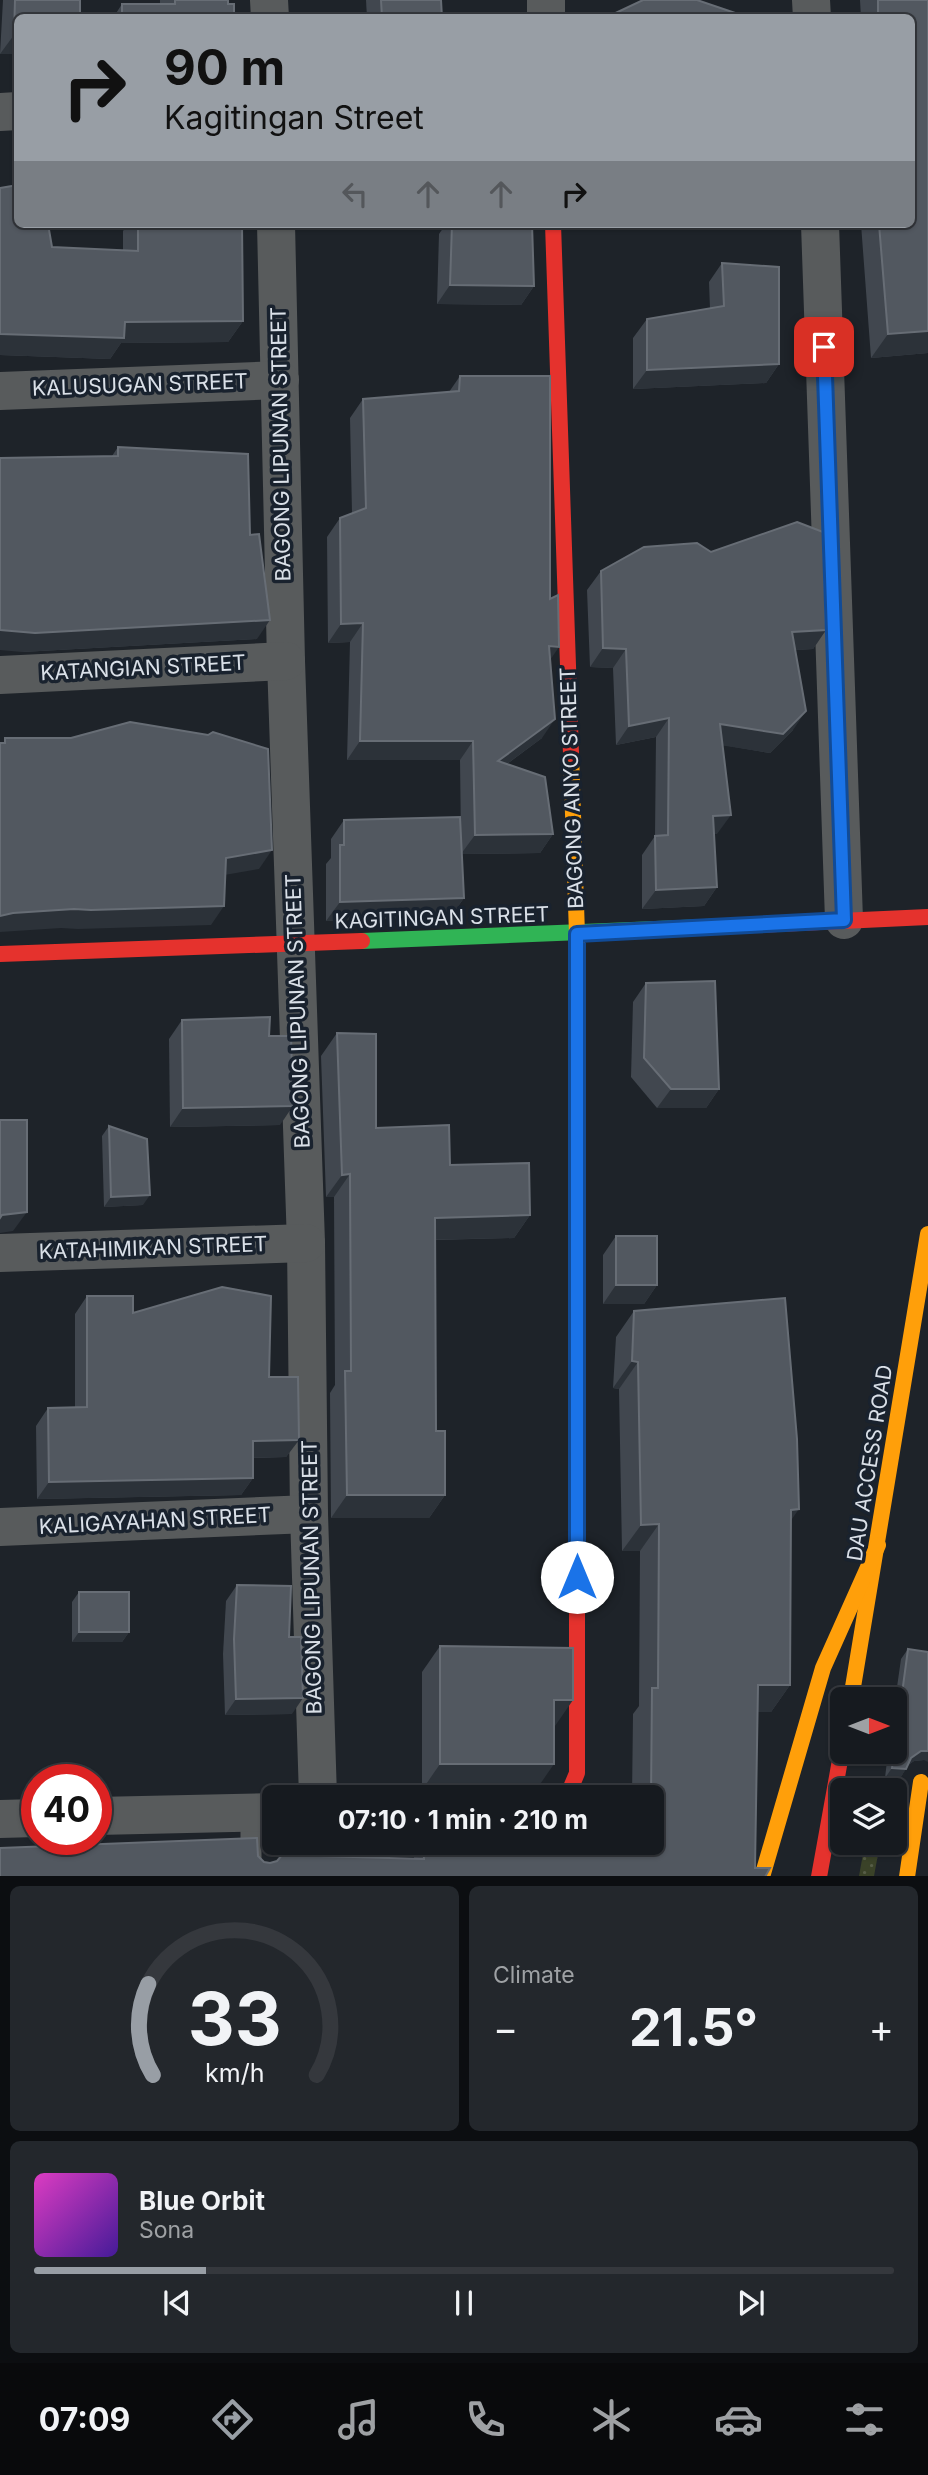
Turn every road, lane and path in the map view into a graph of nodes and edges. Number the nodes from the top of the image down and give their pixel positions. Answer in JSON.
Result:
{"nodes":[{"id":1,"x":276,"y":228,"type":"edge"},
{"id":2,"x":553,"y":228,"type":"edge"},
{"id":3,"x":820,"y":228,"type":"edge"},
{"id":4,"x":280,"y":380,"type":"junction"},
{"id":5,"x":0,"y":391,"type":"edge"},
{"id":6,"x":286,"y":661,"type":"junction"},
{"id":7,"x":0,"y":675,"type":"edge"},
{"id":8,"x":928,"y":917,"type":"edge"},
{"id":9,"x":844,"y":920,"type":"junction"},
{"id":10,"x":577,"y":934,"type":"junction"},
{"id":11,"x":297,"y":944,"type":"junction"},
{"id":12,"x":0,"y":954,"type":"edge"},
{"id":13,"x":928,"y":1234,"type":"edge"},
{"id":14,"x":306,"y":1244,"type":"junction"},
{"id":15,"x":0,"y":1253,"type":"edge"},
{"id":16,"x":309,"y":1514,"type":"junction"},
{"id":17,"x":0,"y":1527,"type":"edge"},
{"id":18,"x":878,"y":1545,"type":"junction"},
{"id":19,"x":852,"y":1687,"type":"edge"},
{"id":20,"x":839,"y":1764,"type":"edge"},
{"id":21,"x":921,"y":1782,"type":"dead end"},
{"id":22,"x":318,"y":1785,"type":"edge"},
{"id":23,"x":572,"y":1785,"type":"edge"},
{"id":24,"x":262,"y":1813,"type":"edge"},
{"id":25,"x":112,"y":1816,"type":"edge"},
{"id":26,"x":21,"y":1818,"type":"edge"},
{"id":27,"x":262,"y":1818,"type":"edge"},
{"id":28,"x":0,"y":1819,"type":"edge"},
{"id":29,"x":251,"y":1876,"type":"edge"},
{"id":30,"x":762,"y":1876,"type":"edge"},
{"id":31,"x":819,"y":1876,"type":"edge"},
{"id":32,"x":906,"y":1876,"type":"edge"}],
"edges":[{"from":1,"to":4,"type":"street","name":"BAGONG LIPUNAN STREET"},
{"from":2,"to":10,"type":"main road","name":"BAGONG ANYO STREET"},
{"from":3,"to":9,"type":"street"},
{"from":4,"to":5,"type":"street","name":"KALUSUGAN STREET"},
{"from":4,"to":6,"type":"street","name":"BAGONG LIPUNAN STREET"},
{"from":6,"to":7,"type":"street","name":"KATANGIAN STREET"},
{"from":6,"to":11,"type":"street","name":"BAGONG LIPUNAN STREET"},
{"from":8,"to":9,"type":"main road","name":"KAGITINGAN STREET"},
{"from":9,"to":10,"type":"main road","name":"KAGITINGAN STREET"},
{"from":10,"to":11,"type":"main road","name":"KAGITINGAN STREET"},
{"from":10,"to":23,"type":"main road","name":"BAGONG ANYO STREET"},
{"from":11,"to":12,"type":"main road","name":"KAGITINGAN STREET"},
{"from":11,"to":14,"type":"street","name":"BAGONG LIPUNAN STREET"},
{"from":13,"to":18,"type":"main road","name":"DAU ACCESS ROAD"},
{"from":14,"to":15,"type":"street","name":"KATAHIMIKAN STREET"},
{"from":14,"to":16,"type":"street","name":"BAGONG LIPUNAN STREET"},
{"from":16,"to":17,"type":"street","name":"KALIGAYAHAN STREET"},
{"from":16,"to":22,"type":"street","name":"BAGONG LIPUNAN STREET"},
{"from":18,"to":19,"type":"main road","name":"DAU ACCESS ROAD"},
{"from":18,"to":30,"type":"main road"},
{"from":20,"to":31,"type":"main road"},
{"from":21,"to":32,"type":"main road"},
{"from":24,"to":25,"type":"street"},
{"from":26,"to":28,"type":"street"},
{"from":27,"to":29,"type":"lane"}]}
